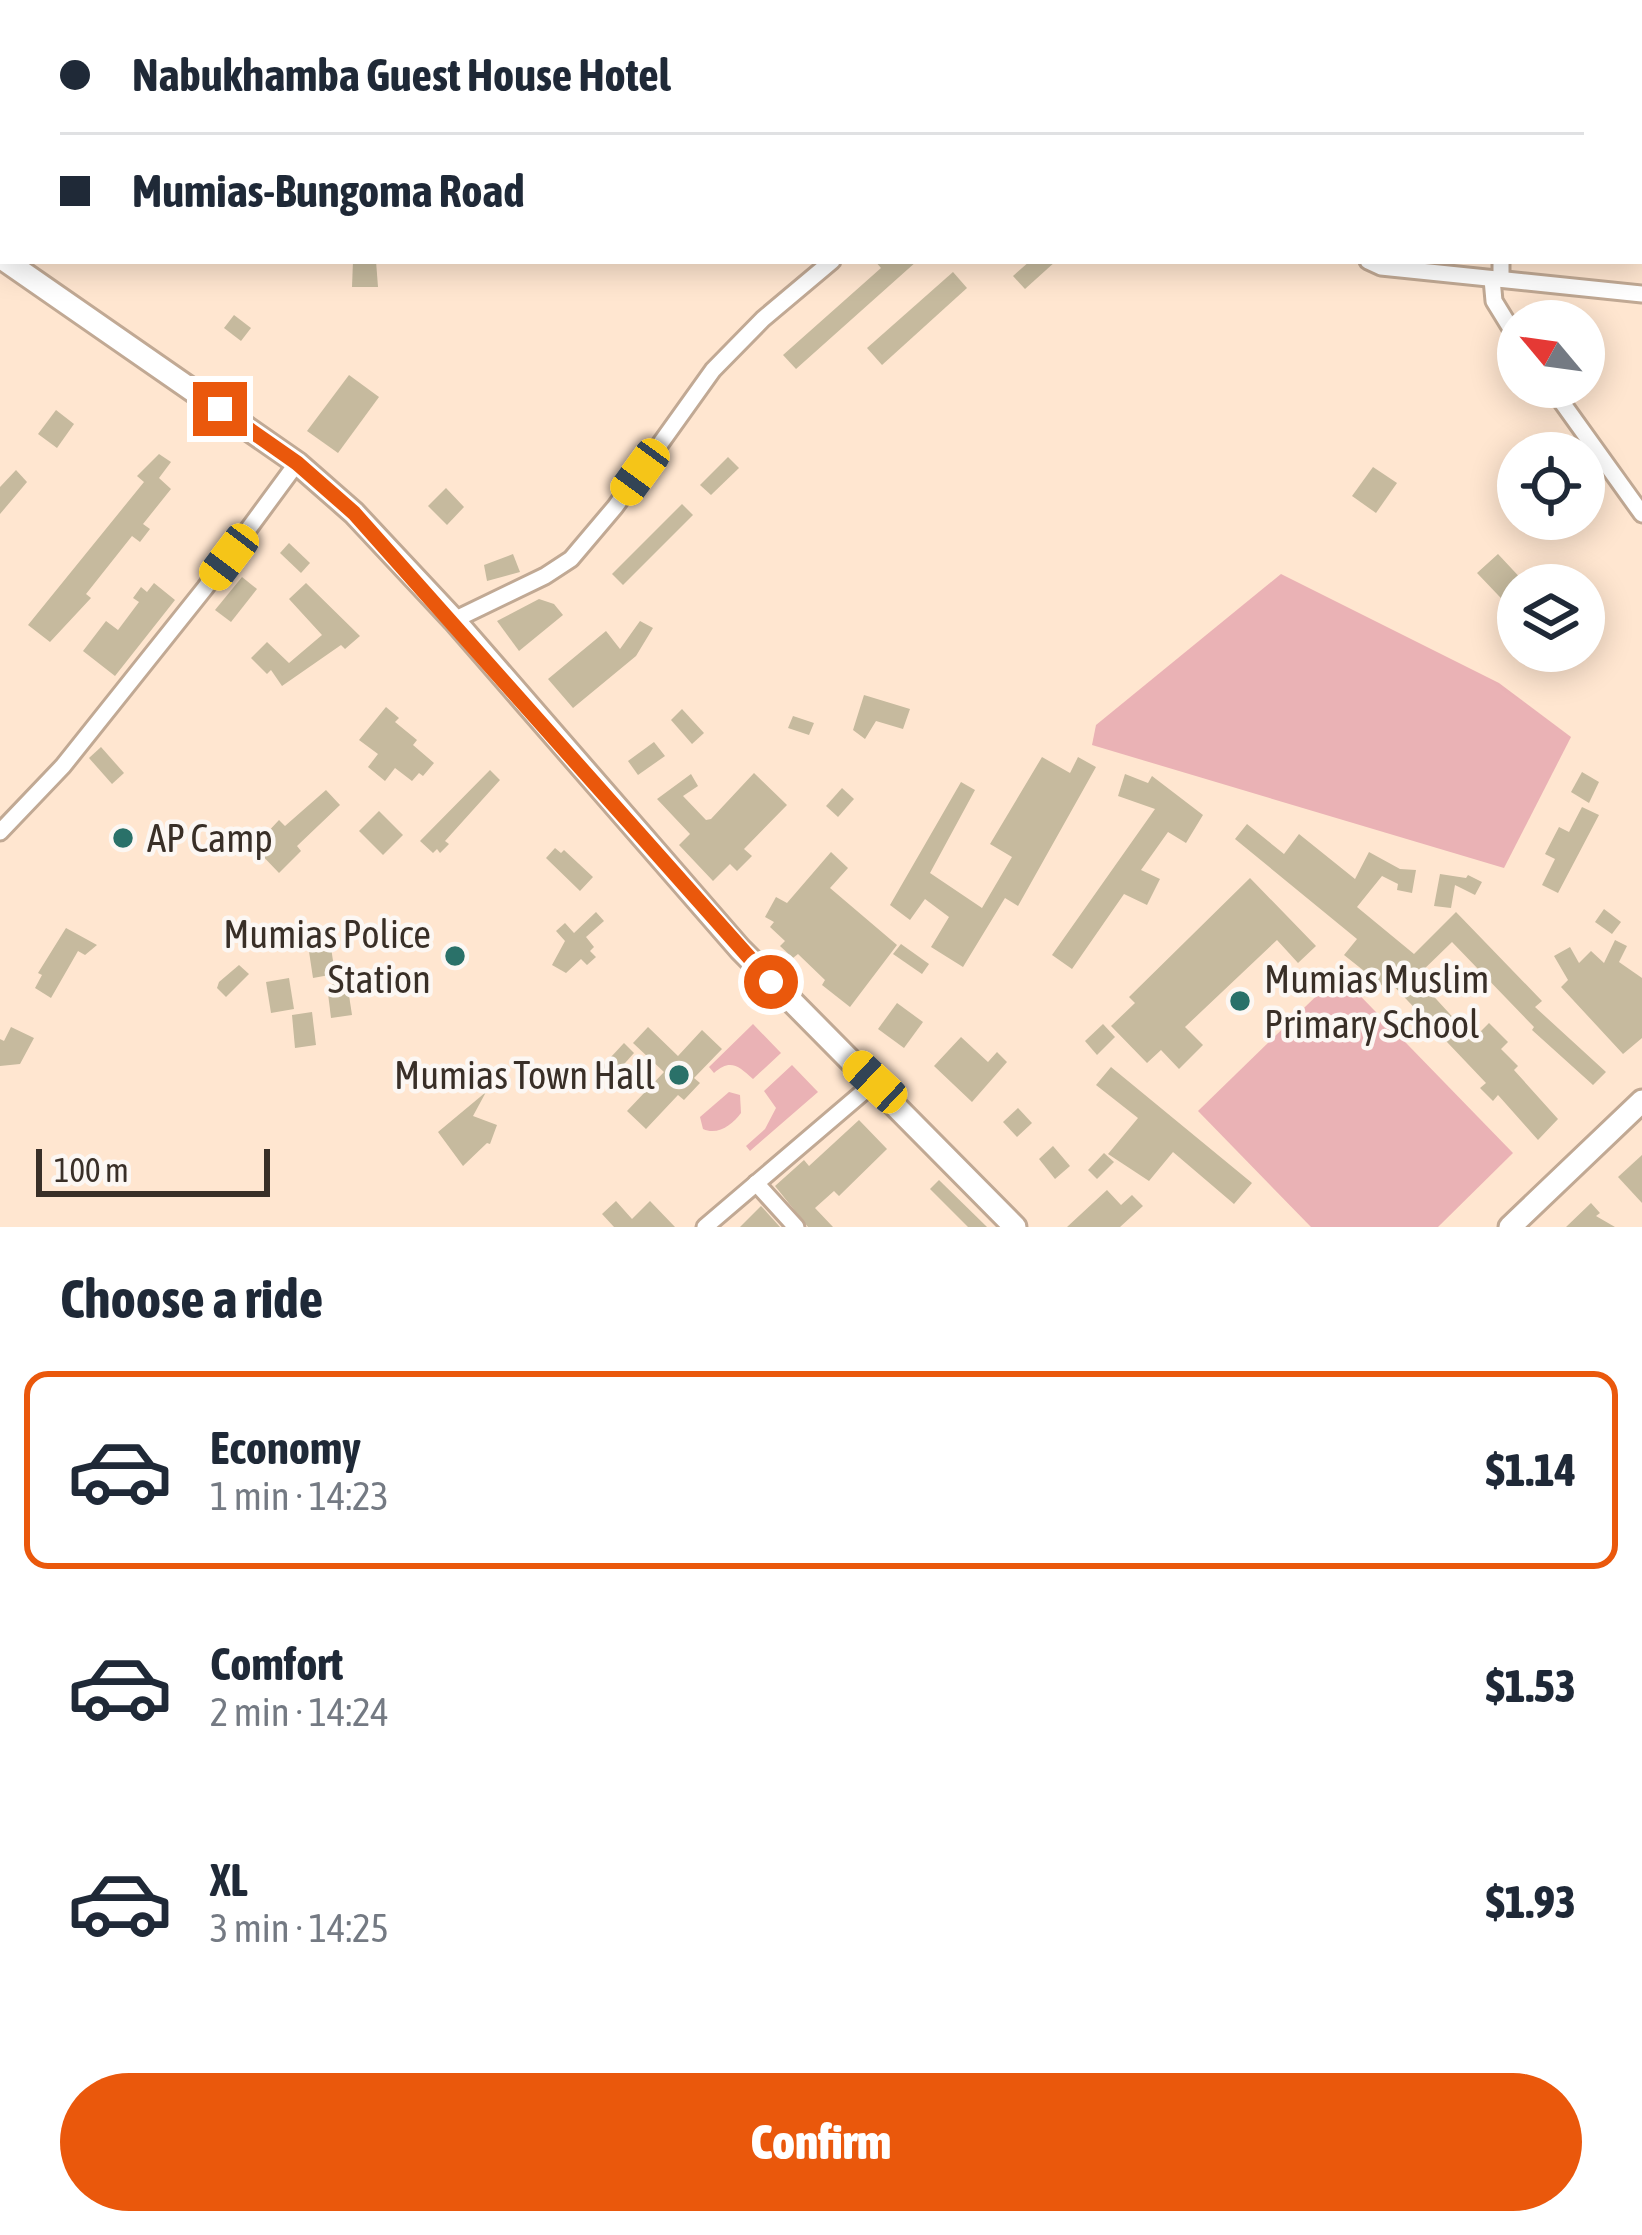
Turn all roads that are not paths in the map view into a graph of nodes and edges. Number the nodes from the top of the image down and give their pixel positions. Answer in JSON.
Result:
{"nodes":[{"id":1,"x":10,"y":264,"type":"edge"},
{"id":2,"x":828,"y":264,"type":"edge"},
{"id":3,"x":1376,"y":264,"type":"edge"},
{"id":4,"x":1500,"y":264,"type":"edge"},
{"id":5,"x":1497,"y":279,"type":"junction"},
{"id":6,"x":1642,"y":294,"type":"edge"},
{"id":7,"x":1497,"y":306,"type":"edge"},
{"id":8,"x":1566,"y":408,"type":"edge"},
{"id":9,"x":297,"y":463,"type":"junction"},
{"id":10,"x":1642,"y":514,"type":"edge"},
{"id":11,"x":454,"y":620,"type":"junction"},
{"id":12,"x":0,"y":832,"type":"edge"},
{"id":13,"x":875,"y":1082,"type":"junction"},
{"id":14,"x":1642,"y":1101,"type":"edge"},
{"id":15,"x":756,"y":1184,"type":"junction"},
{"id":16,"x":705,"y":1227,"type":"edge"},
{"id":17,"x":796,"y":1227,"type":"edge"},
{"id":18,"x":1015,"y":1227,"type":"edge"},
{"id":19,"x":1510,"y":1227,"type":"edge"}],
"edges":[{"from":1,"to":9,"type":"street"},
{"from":2,"to":11,"type":"street"},
{"from":3,"to":5,"type":"street"},
{"from":4,"to":5,"type":"street"},
{"from":5,"to":6,"type":"street"},
{"from":5,"to":7,"type":"street"},
{"from":8,"to":10,"type":"street"},
{"from":9,"to":11,"type":"street"},
{"from":9,"to":12,"type":"street"},
{"from":11,"to":13,"type":"street"},
{"from":13,"to":15,"type":"street"},
{"from":13,"to":18,"type":"street"},
{"from":14,"to":19,"type":"street"},
{"from":15,"to":16,"type":"street"},
{"from":15,"to":17,"type":"street"}]}
